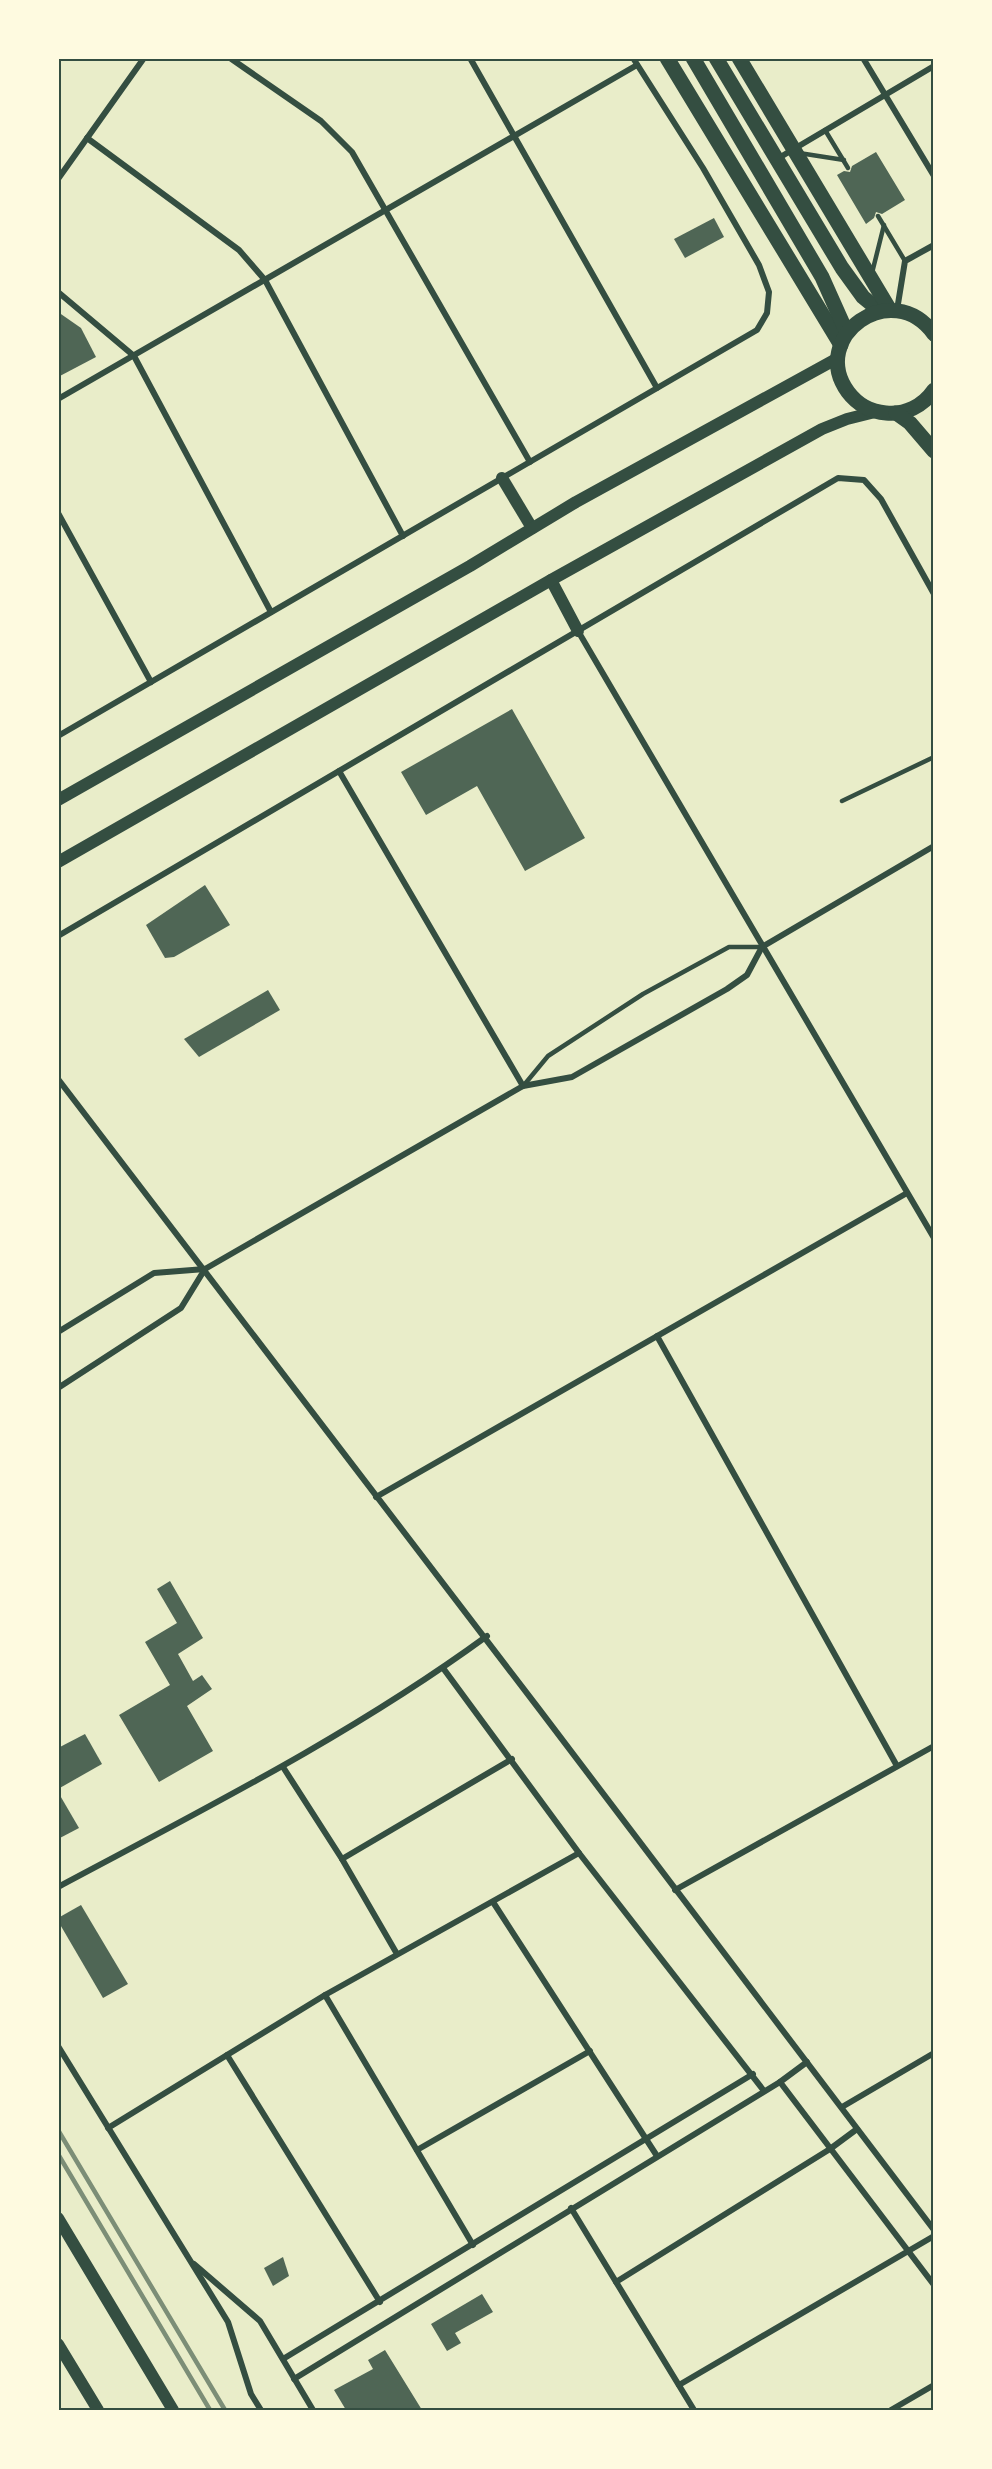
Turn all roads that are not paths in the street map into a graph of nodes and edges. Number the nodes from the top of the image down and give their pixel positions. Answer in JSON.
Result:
{"nodes":[{"id":1,"x":144,"y":58,"type":"edge"},
{"id":2,"x":230,"y":58,"type":"edge"},
{"id":3,"x":470,"y":58,"type":"edge"},
{"id":4,"x":633,"y":58,"type":"edge"},
{"id":5,"x":668,"y":58,"type":"edge"},
{"id":6,"x":693,"y":58,"type":"edge"},
{"id":7,"x":716,"y":58,"type":"edge"},
{"id":8,"x":739,"y":58,"type":"edge"},
{"id":9,"x":862,"y":58,"type":"edge"},
{"id":10,"x":637,"y":65,"type":"junction"},
{"id":11,"x":933,"y":66,"type":"edge"},
{"id":12,"x":885,"y":94,"type":"junction"},
{"id":13,"x":825,"y":129,"type":"junction"},
{"id":14,"x":514,"y":135,"type":"junction"},
{"id":15,"x":87,"y":138,"type":"junction"},
{"id":16,"x":794,"y":152,"type":"junction"},
{"id":17,"x":777,"y":160,"type":"junction"},
{"id":18,"x":844,"y":160,"type":"junction"},
{"id":19,"x":848,"y":168,"type":"dead end"},
{"id":20,"x":933,"y":176,"type":"edge"},
{"id":21,"x":58,"y":179,"type":"edge"},
{"id":22,"x":384,"y":210,"type":"junction"},
{"id":23,"x":878,"y":216,"type":"dead end"},
{"id":24,"x":884,"y":225,"type":"junction"},
{"id":25,"x":933,"y":245,"type":"edge"},
{"id":26,"x":905,"y":261,"type":"junction"},
{"id":27,"x":871,"y":278,"type":"junction"},
{"id":28,"x":265,"y":279,"type":"junction"},
{"id":29,"x":58,"y":292,"type":"edge"},
{"id":30,"x":889,"y":311,"type":"junction"},
{"id":31,"x":933,"y":334,"type":"edge"},
{"id":32,"x":842,"y":345,"type":"junction"},
{"id":33,"x":134,"y":356,"type":"junction"},
{"id":34,"x":657,"y":388,"type":"junction"},
{"id":35,"x":933,"y":390,"type":"edge"},
{"id":36,"x":58,"y":399,"type":"edge"},
{"id":37,"x":876,"y":412,"type":"junction"},
{"id":38,"x":896,"y":413,"type":"junction"},
{"id":39,"x":933,"y":451,"type":"edge"},
{"id":40,"x":530,"y":462,"type":"junction"},
{"id":41,"x":502,"y":478,"type":"junction"},
{"id":42,"x":58,"y":513,"type":"edge"},
{"id":43,"x":532,"y":528,"type":"junction"},
{"id":44,"x":403,"y":536,"type":"junction"},
{"id":45,"x":551,"y":580,"type":"junction"},
{"id":46,"x":933,"y":594,"type":"edge"},
{"id":47,"x":271,"y":612,"type":"junction"},
{"id":48,"x":578,"y":631,"type":"junction"},
{"id":49,"x":151,"y":682,"type":"junction"},
{"id":50,"x":58,"y":736,"type":"edge"},
{"id":51,"x":933,"y":756,"type":"edge"},
{"id":52,"x":339,"y":771,"type":"junction"},
{"id":53,"x":58,"y":800,"type":"edge"},
{"id":54,"x":842,"y":801,"type":"dead end"},
{"id":55,"x":933,"y":846,"type":"edge"},
{"id":56,"x":58,"y":862,"type":"edge"},
{"id":57,"x":58,"y":936,"type":"edge"},
{"id":58,"x":762,"y":947,"type":"junction"},
{"id":59,"x":58,"y":1079,"type":"edge"},
{"id":60,"x":524,"y":1086,"type":"junction"},
{"id":61,"x":907,"y":1193,"type":"junction"},
{"id":62,"x":933,"y":1238,"type":"edge"},
{"id":63,"x":205,"y":1269,"type":"junction"},
{"id":64,"x":58,"y":1332,"type":"edge"},
{"id":65,"x":657,"y":1336,"type":"junction"},
{"id":66,"x":58,"y":1388,"type":"edge"},
{"id":67,"x":376,"y":1497,"type":"junction"},
{"id":68,"x":487,"y":1636,"type":"junction"},
{"id":69,"x":443,"y":1668,"type":"junction"},
{"id":70,"x":933,"y":1746,"type":"edge"},
{"id":71,"x":512,"y":1759,"type":"junction"},
{"id":72,"x":897,"y":1766,"type":"junction"},
{"id":73,"x":283,"y":1767,"type":"junction"},
{"id":74,"x":579,"y":1853,"type":"junction"},
{"id":75,"x":342,"y":1859,"type":"junction"},
{"id":76,"x":58,"y":1887,"type":"edge"},
{"id":77,"x":675,"y":1890,"type":"junction"},
{"id":78,"x":493,"y":1902,"type":"junction"},
{"id":79,"x":398,"y":1954,"type":"junction"},
{"id":80,"x":325,"y":1995,"type":"junction"},
{"id":81,"x":58,"y":2046,"type":"edge"},
{"id":82,"x":590,"y":2051,"type":"junction"},
{"id":83,"x":933,"y":2053,"type":"edge"},
{"id":84,"x":227,"y":2055,"type":"junction"},
{"id":85,"x":807,"y":2062,"type":"junction"},
{"id":86,"x":753,"y":2074,"type":"junction"},
{"id":87,"x":780,"y":2082,"type":"junction"},
{"id":88,"x":764,"y":2091,"type":"junction"},
{"id":89,"x":842,"y":2107,"type":"junction"},
{"id":90,"x":108,"y":2127,"type":"junction"},
{"id":91,"x":857,"y":2129,"type":"junction"},
{"id":92,"x":645,"y":2140,"type":"junction"},
{"id":93,"x":830,"y":2149,"type":"junction"},
{"id":94,"x":417,"y":2151,"type":"junction"},
{"id":95,"x":657,"y":2156,"type":"junction"},
{"id":96,"x":571,"y":2208,"type":"junction"},
{"id":97,"x":58,"y":2218,"type":"edge"},
{"id":98,"x":933,"y":2230,"type":"edge"},
{"id":99,"x":933,"y":2236,"type":"edge"},
{"id":100,"x":473,"y":2245,"type":"junction"},
{"id":101,"x":909,"y":2252,"type":"junction"},
{"id":102,"x":189,"y":2259,"type":"junction"},
{"id":103,"x":616,"y":2282,"type":"junction"},
{"id":104,"x":933,"y":2285,"type":"edge"},
{"id":105,"x":380,"y":2302,"type":"junction"},
{"id":106,"x":58,"y":2344,"type":"edge"},
{"id":107,"x":283,"y":2359,"type":"junction"},
{"id":108,"x":294,"y":2379,"type":"junction"},
{"id":109,"x":679,"y":2385,"type":"junction"},
{"id":110,"x":933,"y":2385,"type":"edge"},
{"id":111,"x":98,"y":2410,"type":"edge"},
{"id":112,"x":172,"y":2410,"type":"edge"},
{"id":113,"x":261,"y":2410,"type":"edge"},
{"id":114,"x":314,"y":2410,"type":"edge"},
{"id":115,"x":694,"y":2410,"type":"edge"},
{"id":116,"x":891,"y":2410,"type":"edge"}],
"edges":[{"from":1,"to":15,"type":"street"},
{"from":2,"to":22,"type":"street"},
{"from":3,"to":14,"type":"street"},
{"from":4,"to":10,"type":"street"},
{"from":5,"to":32,"type":"main road"},
{"from":6,"to":32,"type":"main road"},
{"from":7,"to":17,"type":"main road"},
{"from":8,"to":16,"type":"main road"},
{"from":9,"to":12,"type":"street"},
{"from":10,"to":14,"type":"street"},
{"from":10,"to":34,"type":"street"},
{"from":11,"to":12,"type":"street"},
{"from":12,"to":13,"type":"street"},
{"from":12,"to":20,"type":"street"},
{"from":13,"to":16,"type":"street"},
{"from":13,"to":18,"type":"lane"},
{"from":14,"to":22,"type":"street"},
{"from":14,"to":34,"type":"street"},
{"from":15,"to":21,"type":"street"},
{"from":15,"to":28,"type":"street"},
{"from":16,"to":17,"type":"street"},
{"from":16,"to":18,"type":"lane"},
{"from":16,"to":27,"type":"main road"},
{"from":17,"to":30,"type":"main road"},
{"from":18,"to":19,"type":"lane"},
{"from":22,"to":28,"type":"street"},
{"from":22,"to":40,"type":"street"},
{"from":23,"to":24,"type":"lane"},
{"from":24,"to":26,"type":"lane"},
{"from":24,"to":27,"type":"lane"},
{"from":25,"to":26,"type":"street"},
{"from":26,"to":30,"type":"street"},
{"from":27,"to":30,"type":"main road"},
{"from":28,"to":33,"type":"street"},
{"from":28,"to":44,"type":"street"},
{"from":29,"to":33,"type":"street"},
{"from":30,"to":31,"type":"main road"},
{"from":30,"to":32,"type":"main road"},
{"from":32,"to":37,"type":"main road"},
{"from":32,"to":43,"type":"main road"},
{"from":33,"to":36,"type":"street"},
{"from":33,"to":47,"type":"street"},
{"from":34,"to":40,"type":"street"},
{"from":35,"to":38,"type":"main road"},
{"from":37,"to":38,"type":"main road"},
{"from":37,"to":45,"type":"main road"},
{"from":38,"to":39,"type":"main road"},
{"from":40,"to":41,"type":"street"},
{"from":41,"to":43,"type":"main road"},
{"from":41,"to":44,"type":"street"},
{"from":42,"to":49,"type":"street"},
{"from":43,"to":53,"type":"main road"},
{"from":44,"to":47,"type":"street"},
{"from":45,"to":48,"type":"main road"},
{"from":45,"to":56,"type":"main road"},
{"from":46,"to":48,"type":"street"},
{"from":47,"to":49,"type":"street"},
{"from":48,"to":52,"type":"street"},
{"from":48,"to":58,"type":"street"},
{"from":49,"to":50,"type":"street"},
{"from":51,"to":54,"type":"lane"},
{"from":52,"to":57,"type":"street"},
{"from":52,"to":60,"type":"street"},
{"from":55,"to":58,"type":"street"},
{"from":58,"to":60,"type":"lane"},
{"from":58,"to":60,"type":"street"},
{"from":58,"to":61,"type":"street"},
{"from":59,"to":63,"type":"street"},
{"from":60,"to":63,"type":"street"},
{"from":61,"to":62,"type":"street"},
{"from":61,"to":65,"type":"street"},
{"from":63,"to":64,"type":"street"},
{"from":63,"to":66,"type":"street"},
{"from":63,"to":67,"type":"street"},
{"from":65,"to":67,"type":"street"},
{"from":65,"to":72,"type":"street"},
{"from":67,"to":68,"type":"street"},
{"from":68,"to":69,"type":"street"},
{"from":68,"to":77,"type":"street"},
{"from":69,"to":71,"type":"street"},
{"from":69,"to":73,"type":"street"},
{"from":70,"to":72,"type":"street"},
{"from":71,"to":74,"type":"street"},
{"from":71,"to":75,"type":"street"},
{"from":72,"to":77,"type":"street"},
{"from":73,"to":75,"type":"street"},
{"from":73,"to":76,"type":"street"},
{"from":74,"to":78,"type":"street"},
{"from":74,"to":86,"type":"street"},
{"from":75,"to":79,"type":"street"},
{"from":77,"to":85,"type":"street"},
{"from":78,"to":79,"type":"street"},
{"from":78,"to":82,"type":"street"},
{"from":79,"to":80,"type":"street"},
{"from":80,"to":84,"type":"street"},
{"from":80,"to":94,"type":"street"},
{"from":81,"to":90,"type":"street"},
{"from":82,"to":92,"type":"street"},
{"from":82,"to":94,"type":"street"},
{"from":83,"to":89,"type":"street"},
{"from":84,"to":90,"type":"street"},
{"from":84,"to":105,"type":"street"},
{"from":85,"to":87,"type":"street"},
{"from":85,"to":89,"type":"street"},
{"from":86,"to":88,"type":"street"},
{"from":86,"to":92,"type":"street"},
{"from":87,"to":88,"type":"street"},
{"from":87,"to":93,"type":"street"},
{"from":88,"to":95,"type":"street"},
{"from":89,"to":91,"type":"street"},
{"from":90,"to":102,"type":"street"},
{"from":91,"to":93,"type":"street"},
{"from":91,"to":98,"type":"street"},
{"from":92,"to":95,"type":"street"},
{"from":92,"to":100,"type":"street"},
{"from":93,"to":101,"type":"street"},
{"from":93,"to":103,"type":"street"},
{"from":94,"to":100,"type":"street"},
{"from":95,"to":96,"type":"street"},
{"from":96,"to":103,"type":"street"},
{"from":96,"to":108,"type":"street"},
{"from":97,"to":112,"type":"main road"},
{"from":99,"to":101,"type":"street"},
{"from":100,"to":105,"type":"street"},
{"from":101,"to":104,"type":"street"},
{"from":101,"to":109,"type":"street"},
{"from":102,"to":107,"type":"street"},
{"from":102,"to":113,"type":"street"},
{"from":103,"to":109,"type":"street"},
{"from":105,"to":107,"type":"street"},
{"from":106,"to":111,"type":"main road"},
{"from":107,"to":108,"type":"street"},
{"from":108,"to":114,"type":"street"},
{"from":109,"to":115,"type":"street"},
{"from":110,"to":116,"type":"street"}]}
